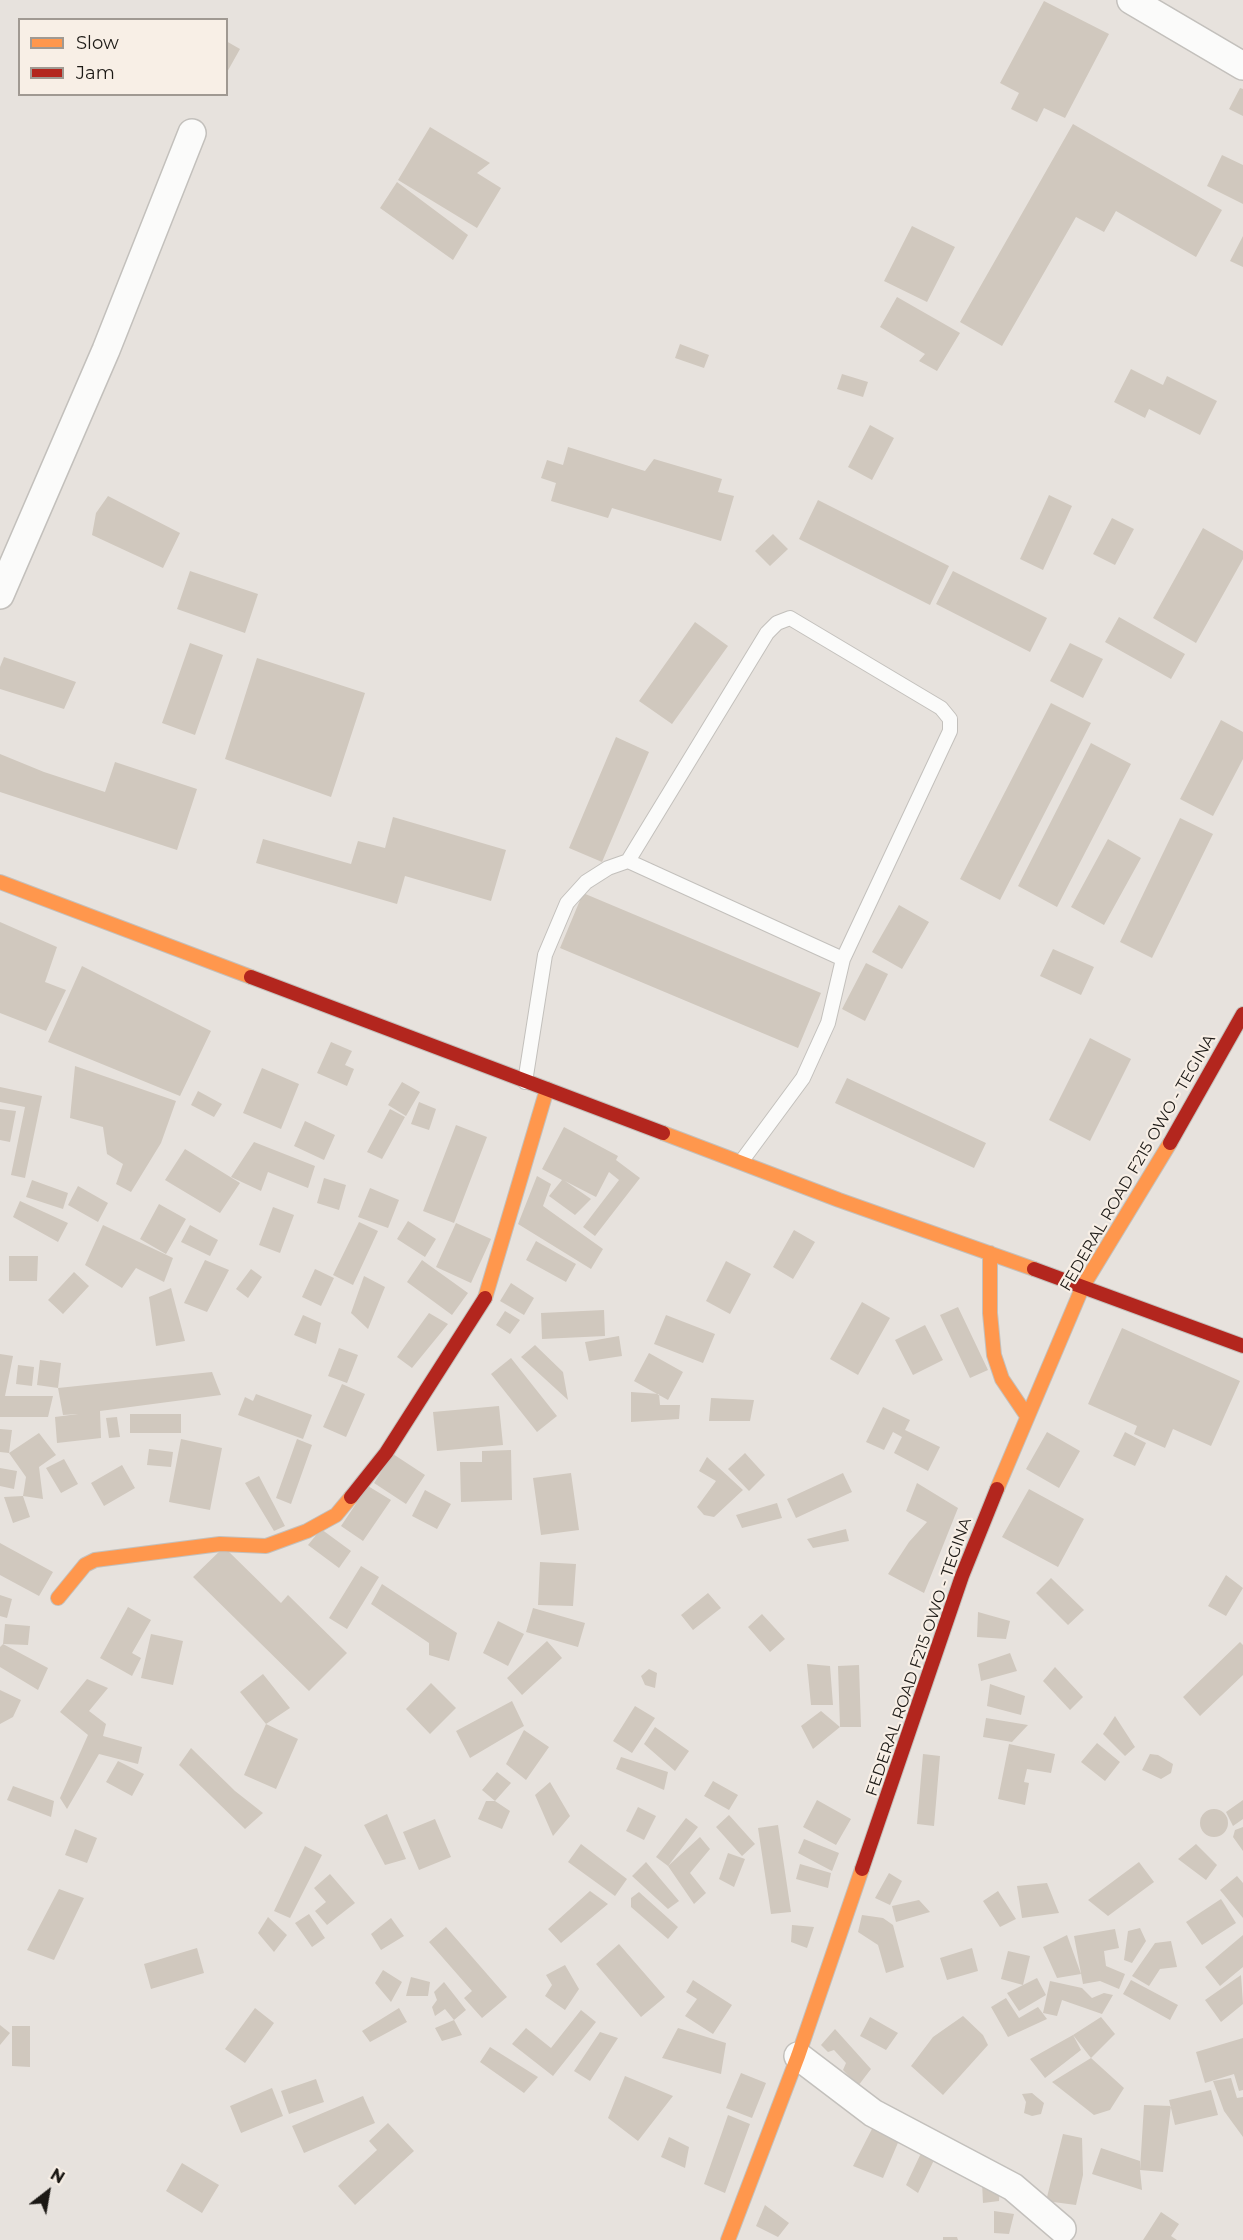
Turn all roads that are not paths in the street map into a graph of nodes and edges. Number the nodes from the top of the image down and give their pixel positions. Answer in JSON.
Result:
{"nodes":[{"id":1,"x":1131,"y":0,"type":"edge"},
{"id":2,"x":1243,"y":66,"type":"edge"},
{"id":3,"x":192,"y":133,"type":"dead end"},
{"id":4,"x":0,"y":595,"type":"edge"},
{"id":5,"x":628,"y":861,"type":"junction"},
{"id":6,"x":0,"y":882,"type":"edge"},
{"id":7,"x":843,"y":959,"type":"junction"},
{"id":8,"x":1243,"y":1014,"type":"edge"},
{"id":9,"x":525,"y":1082,"type":"junction"},
{"id":10,"x":547,"y":1089,"type":"junction"},
{"id":11,"x":740,"y":1163,"type":"junction"},
{"id":12,"x":990,"y":1253,"type":"junction"},
{"id":13,"x":1083,"y":1286,"type":"junction"},
{"id":14,"x":1243,"y":1346,"type":"edge"},
{"id":15,"x":1027,"y":1416,"type":"junction"},
{"id":16,"x":58,"y":1598,"type":"dead end"},
{"id":17,"x":798,"y":2056,"type":"junction"},
{"id":18,"x":1062,"y":2229,"type":"dead end"},
{"id":19,"x":728,"y":2240,"type":"edge"}],
"edges":[{"from":1,"to":2,"type":"street"},
{"from":3,"to":4,"type":"street"},
{"from":5,"to":7,"type":"lane"},
{"from":5,"to":7,"type":"lane"},
{"from":5,"to":9,"type":"lane"},
{"from":6,"to":9,"type":"main road"},
{"from":7,"to":11,"type":"lane"},
{"from":8,"to":13,"type":"main road","name":"FEDERAL ROAD F215 OWO - TEGINA"},
{"from":9,"to":10,"type":"main road"},
{"from":10,"to":11,"type":"main road"},
{"from":10,"to":16,"type":"main road"},
{"from":11,"to":12,"type":"main road"},
{"from":12,"to":13,"type":"main road"},
{"from":12,"to":15,"type":"main road"},
{"from":13,"to":14,"type":"main road"},
{"from":13,"to":15,"type":"main road","name":"FEDERAL ROAD F215 OWO - TEGINA"},
{"from":15,"to":17,"type":"main road","name":"FEDERAL ROAD F215 OWO - TEGINA"},
{"from":17,"to":18,"type":"street"},
{"from":17,"to":19,"type":"main road","name":"FEDERAL ROAD F215 OWO - TEGINA"}]}
